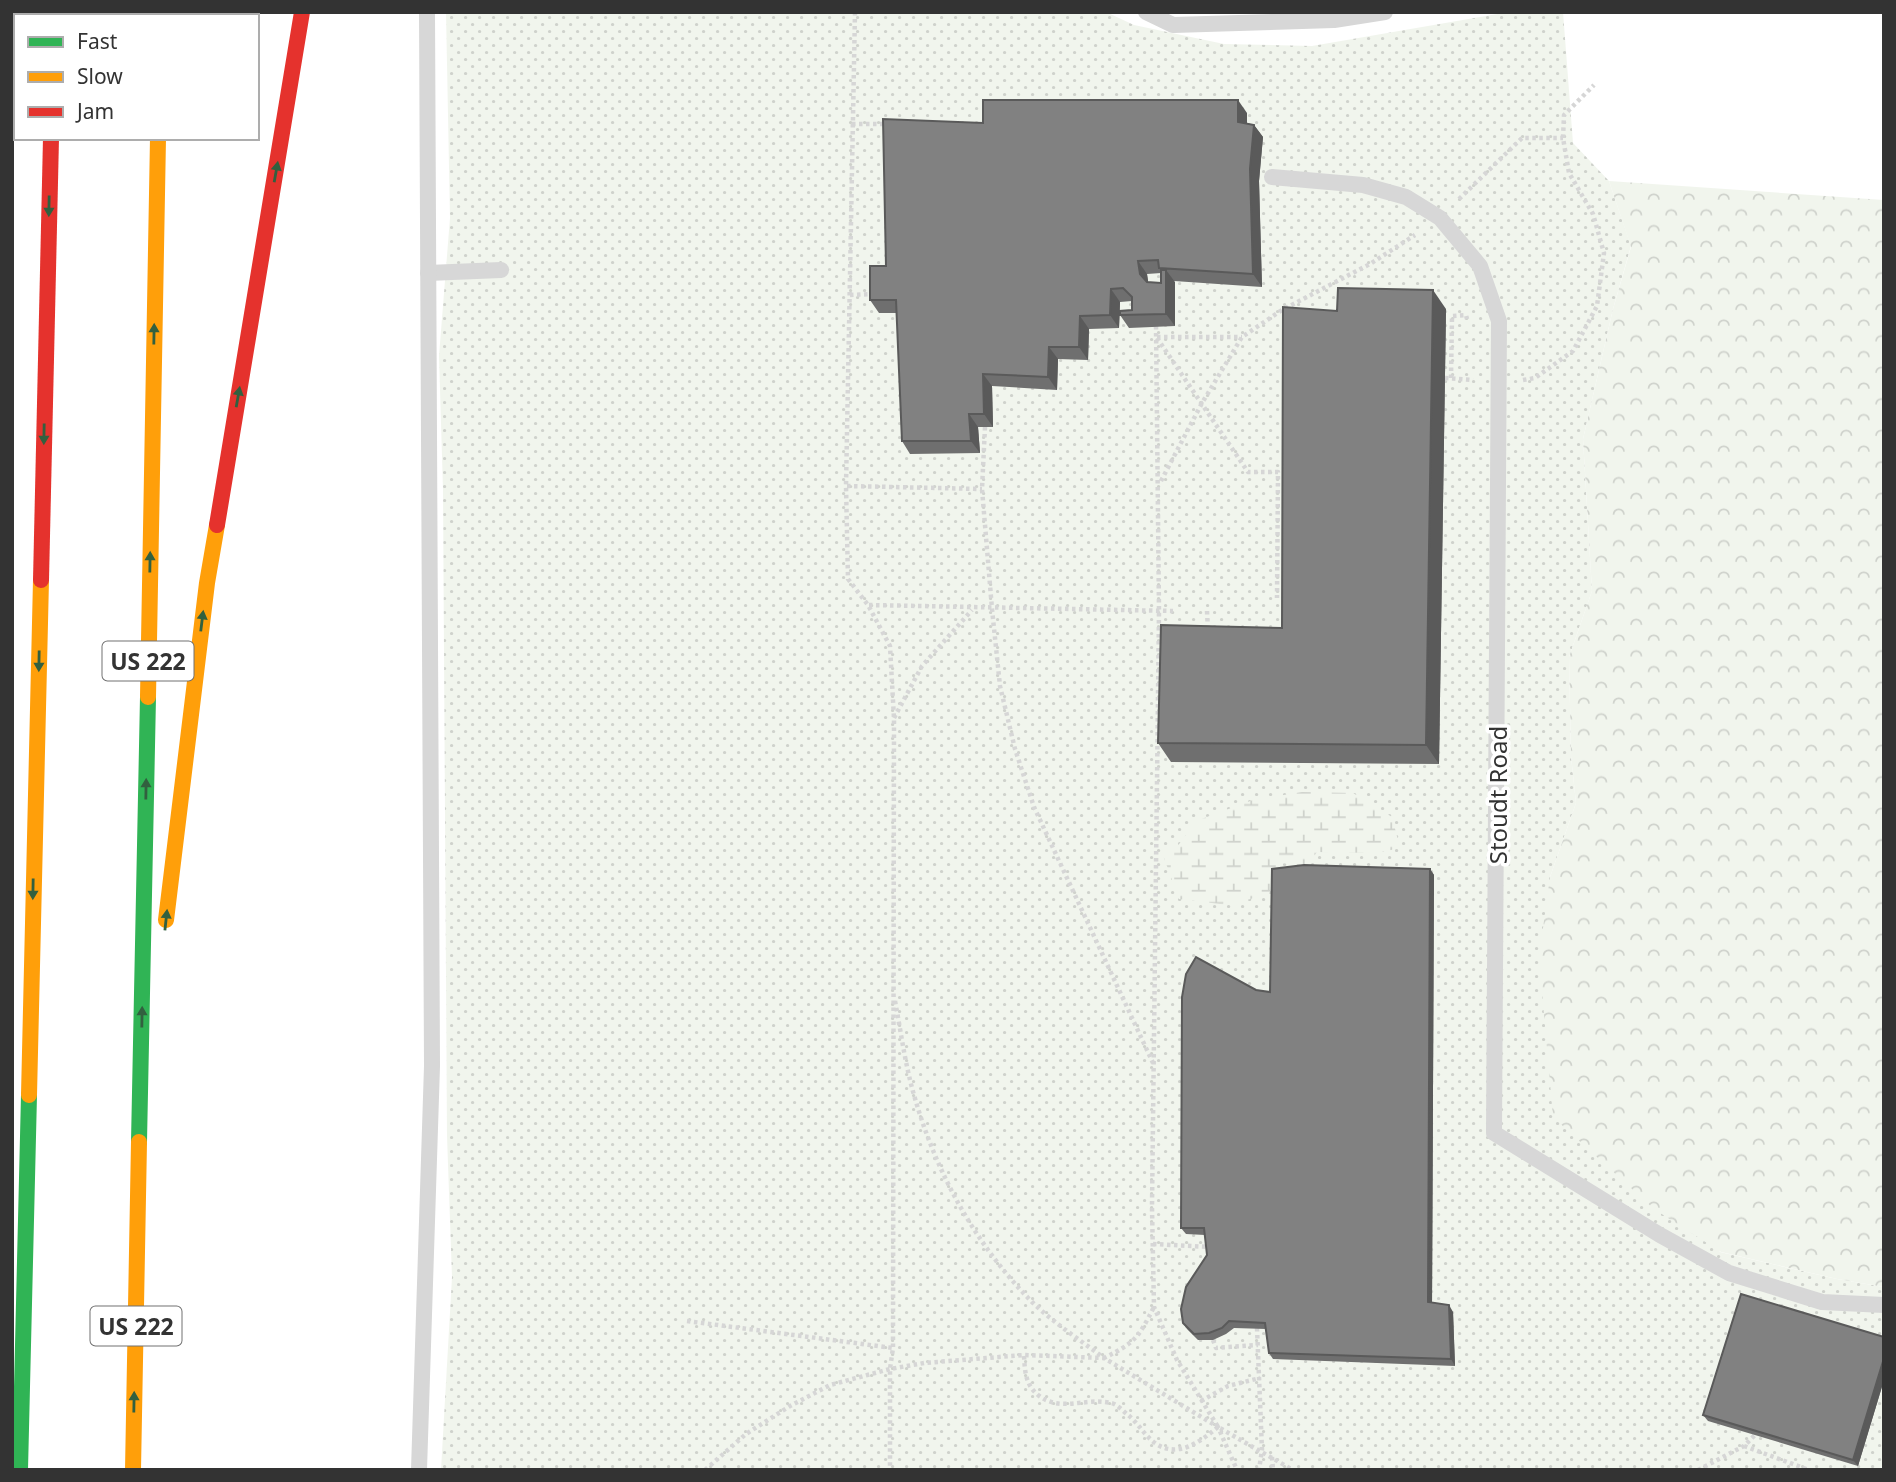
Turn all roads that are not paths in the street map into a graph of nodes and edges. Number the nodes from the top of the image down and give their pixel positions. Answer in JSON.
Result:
{"nodes":[{"id":1,"x":302,"y":12,"type":"edge"},
{"id":2,"x":427,"y":12,"type":"edge"},
{"id":3,"x":1146,"y":12,"type":"edge"},
{"id":4,"x":1385,"y":12,"type":"edge"},
{"id":5,"x":51,"y":140,"type":"edge"},
{"id":6,"x":158,"y":140,"type":"edge"},
{"id":7,"x":1272,"y":177,"type":"dead end"},
{"id":8,"x":501,"y":270,"type":"dead end"},
{"id":9,"x":428,"y":273,"type":"junction"},
{"id":10,"x":164,"y":936,"type":"dead end"},
{"id":11,"x":159,"y":990,"type":"dead end"},
{"id":12,"x":12,"y":1168,"type":"edge"},
{"id":13,"x":138,"y":1183,"type":"junction"},
{"id":14,"x":1884,"y":1305,"type":"edge"},
{"id":15,"x":21,"y":1414,"type":"junction"},
{"id":16,"x":20,"y":1470,"type":"edge"},
{"id":17,"x":133,"y":1470,"type":"edge"},
{"id":18,"x":419,"y":1470,"type":"edge"}],
"edges":[{"from":10,"to":1,"type":"highway","one_way":true},
{"from":2,"to":9,"type":"lane"},
{"from":3,"to":4,"type":"lane"},
{"from":5,"to":15,"type":"highway","one_way":true},
{"from":13,"to":6,"type":"highway","number":"US 222","one_way":true},
{"from":7,"to":14,"type":"lane","name":"Stoudt Road"},
{"from":8,"to":9,"type":"lane"},
{"from":9,"to":18,"type":"lane"},
{"from":11,"to":13,"type":"highway"},
{"from":12,"to":15,"type":"highway"},
{"from":17,"to":13,"type":"highway","number":"US 222","one_way":true},
{"from":15,"to":16,"type":"highway"}]}
